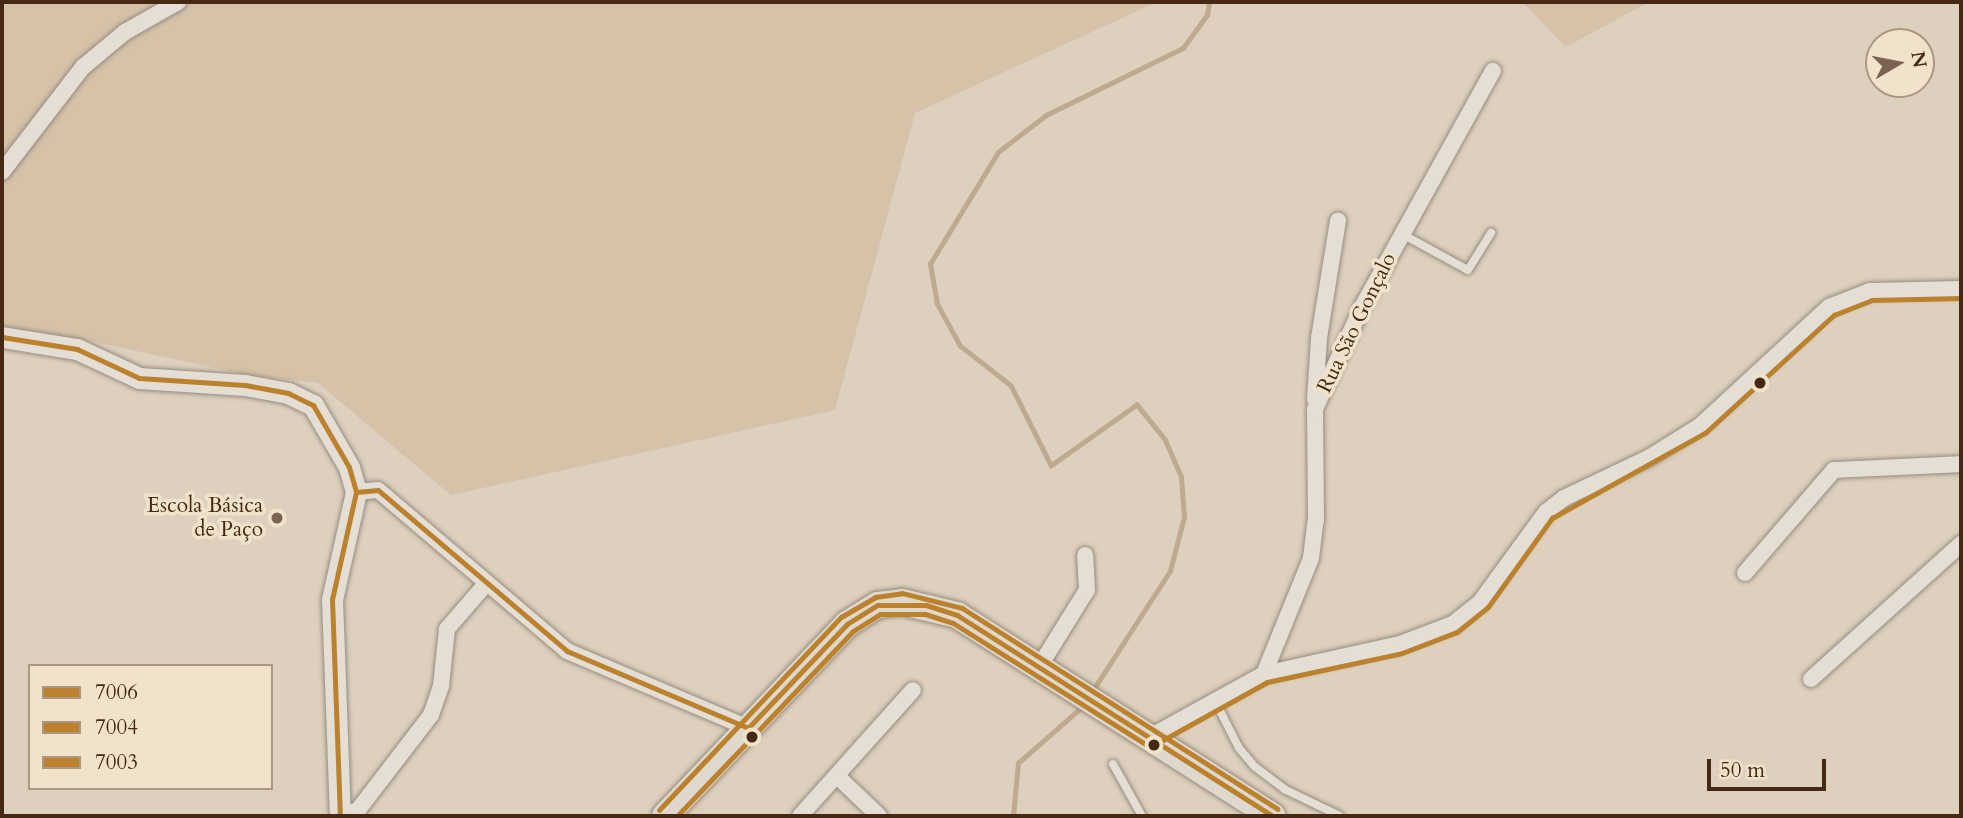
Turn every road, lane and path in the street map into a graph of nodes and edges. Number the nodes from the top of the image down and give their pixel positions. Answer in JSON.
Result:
{"nodes":[{"id":1,"x":178,"y":2,"type":"edge"},
{"id":2,"x":1493,"y":71,"type":"dead end"},
{"id":3,"x":2,"y":172,"type":"edge"},
{"id":4,"x":1338,"y":221,"type":"dead end"},
{"id":5,"x":1491,"y":233,"type":"dead end"},
{"id":6,"x":1402,"y":234,"type":"junction"},
{"id":7,"x":1961,"y":289,"type":"edge"},
{"id":8,"x":2,"y":337,"type":"edge"},
{"id":9,"x":1315,"y":409,"type":"junction"},
{"id":10,"x":1961,"y":464,"type":"edge"},
{"id":11,"x":356,"y":492,"type":"junction"},
{"id":12,"x":1961,"y":544,"type":"edge"},
{"id":13,"x":1085,"y":555,"type":"dead end"},
{"id":14,"x":1745,"y":573,"type":"dead end"},
{"id":15,"x":486,"y":584,"type":"junction"},
{"id":16,"x":1039,"y":667,"type":"junction"},
{"id":17,"x":1264,"y":674,"type":"junction"},
{"id":18,"x":1811,"y":679,"type":"dead end"},
{"id":19,"x":913,"y":690,"type":"dead end"},
{"id":20,"x":1214,"y":699,"type":"junction"},
{"id":21,"x":748,"y":728,"type":"junction"},
{"id":22,"x":1150,"y":737,"type":"junction"},
{"id":23,"x":1113,"y":764,"type":"dead end"},
{"id":24,"x":838,"y":776,"type":"junction"},
{"id":25,"x":341,"y":816,"type":"edge"},
{"id":26,"x":665,"y":816,"type":"edge"},
{"id":27,"x":800,"y":816,"type":"edge"},
{"id":28,"x":879,"y":816,"type":"edge"},
{"id":29,"x":1143,"y":816,"type":"edge"},
{"id":30,"x":1272,"y":816,"type":"edge"},
{"id":31,"x":1340,"y":816,"type":"edge"}],
"edges":[{"from":1,"to":3,"type":"street"},
{"from":2,"to":6,"type":"street","name":"Rua São Gonçalo"},
{"from":4,"to":9,"type":"street"},
{"from":5,"to":6,"type":"lane"},
{"from":6,"to":9,"type":"street","name":"Rua São Gonçalo"},
{"from":7,"to":17,"type":"street"},
{"from":8,"to":11,"type":"street"},
{"from":9,"to":17,"type":"street","name":"Rua São Gonçalo"},
{"from":10,"to":14,"type":"street"},
{"from":11,"to":15,"type":"street"},
{"from":11,"to":25,"type":"street"},
{"from":12,"to":18,"type":"street"},
{"from":13,"to":16,"type":"street"},
{"from":15,"to":21,"type":"street"},
{"from":15,"to":25,"type":"street"},
{"from":16,"to":21,"type":"main road"},
{"from":16,"to":22,"type":"main road"},
{"from":17,"to":20,"type":"street"},
{"from":19,"to":24,"type":"street"},
{"from":20,"to":22,"type":"street"},
{"from":20,"to":31,"type":"lane"},
{"from":21,"to":26,"type":"main road"},
{"from":22,"to":30,"type":"main road"},
{"from":23,"to":29,"type":"lane"},
{"from":24,"to":27,"type":"street"},
{"from":24,"to":28,"type":"street"}]}
